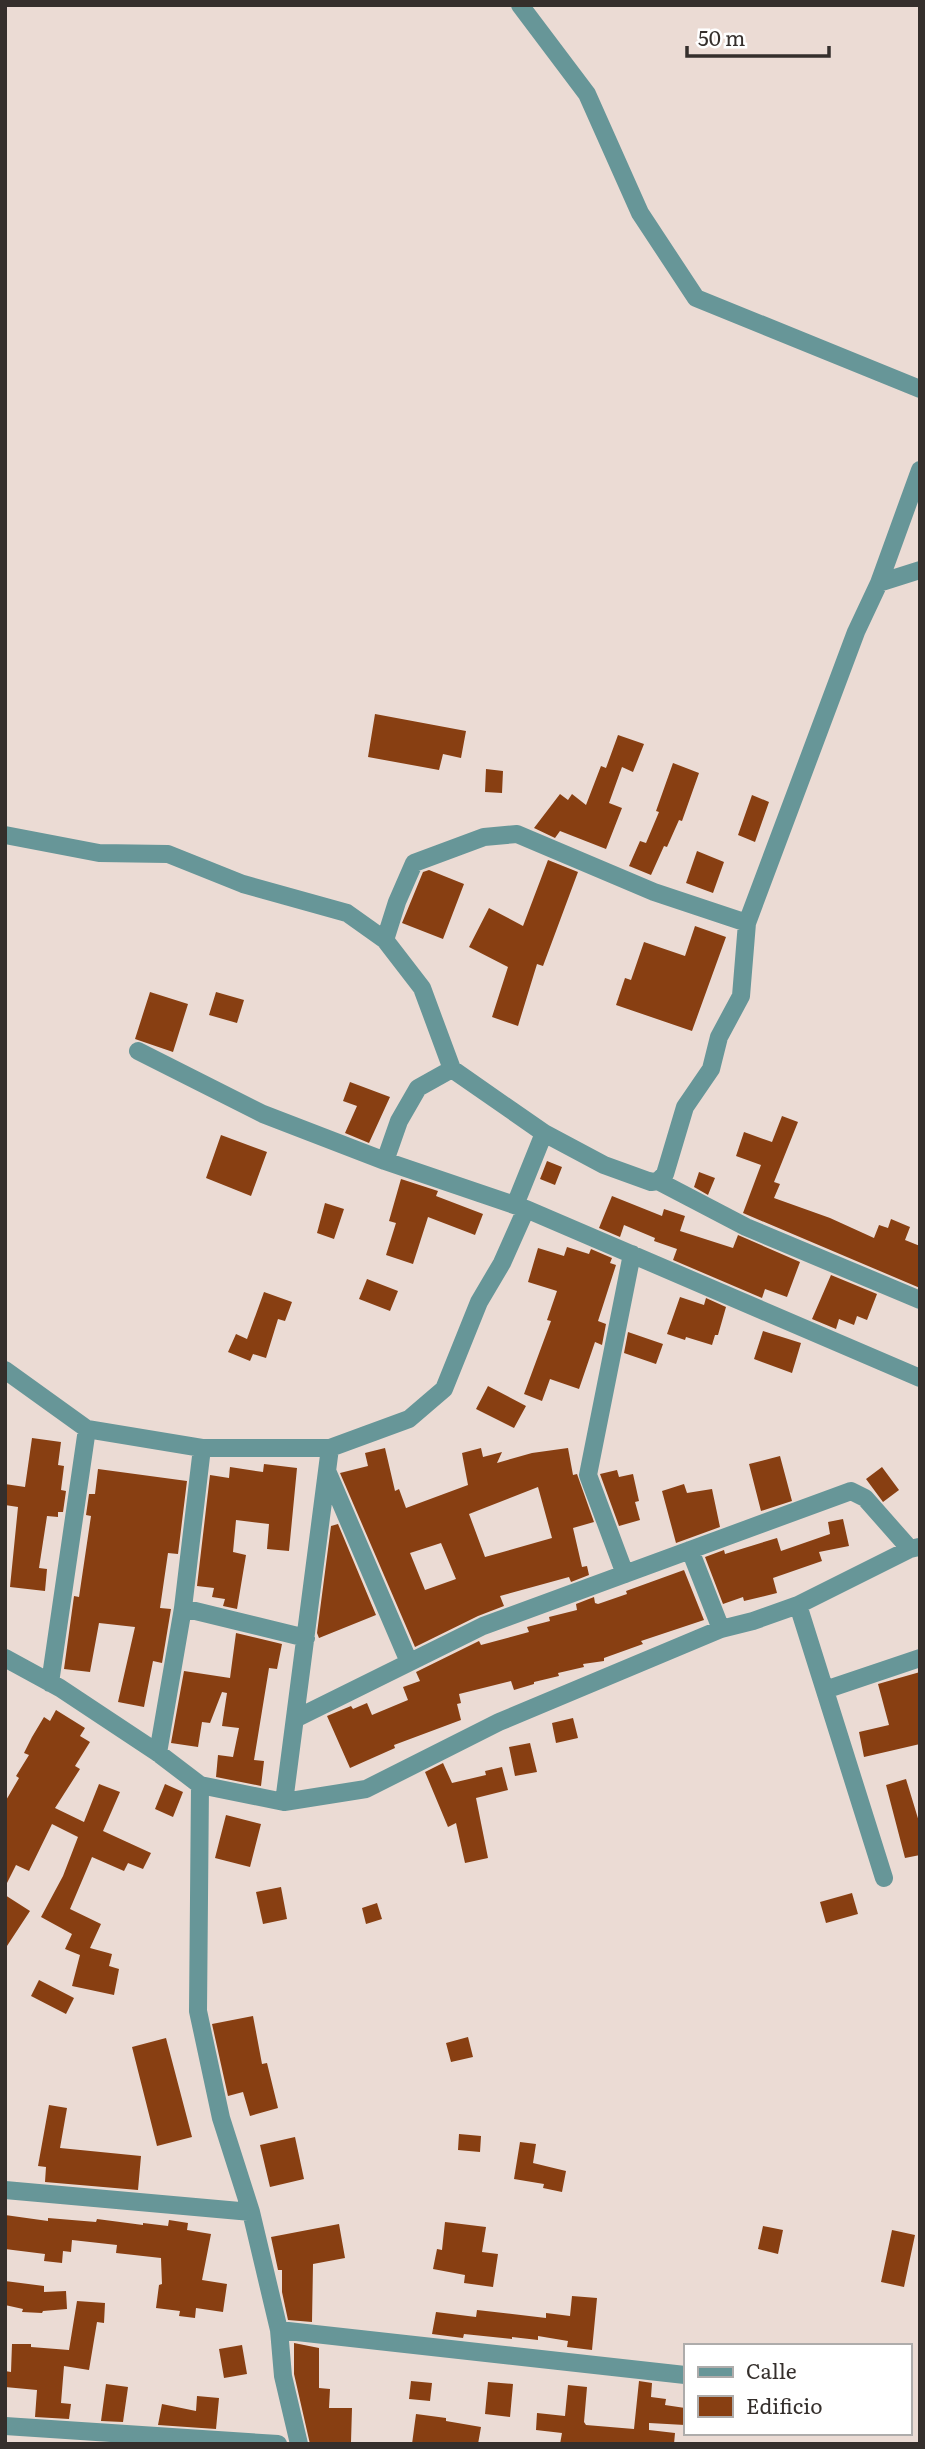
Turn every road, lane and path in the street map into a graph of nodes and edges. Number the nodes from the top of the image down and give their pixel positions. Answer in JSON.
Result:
{"nodes":[{"id":1,"x":520,"y":5,"type":"edge"},
{"id":2,"x":920,"y":389,"type":"edge"},
{"id":3,"x":920,"y":470,"type":"edge"},
{"id":4,"x":920,"y":570,"type":"edge"},
{"id":5,"x":879,"y":583,"type":"junction"},
{"id":6,"x":5,"y":835,"type":"edge"},
{"id":7,"x":747,"y":923,"type":"junction"},
{"id":8,"x":385,"y":940,"type":"junction"},
{"id":9,"x":138,"y":1051,"type":"dead end"},
{"id":10,"x":452,"y":1069,"type":"junction"},
{"id":11,"x":544,"y":1133,"type":"junction"},
{"id":12,"x":385,"y":1161,"type":"junction"},
{"id":13,"x":658,"y":1181,"type":"junction"},
{"id":14,"x":521,"y":1207,"type":"junction"},
{"id":15,"x":632,"y":1254,"type":"junction"},
{"id":16,"x":920,"y":1300,"type":"edge"},
{"id":17,"x":5,"y":1370,"type":"edge"},
{"id":18,"x":920,"y":1378,"type":"edge"},
{"id":19,"x":87,"y":1429,"type":"junction"},
{"id":20,"x":202,"y":1448,"type":"junction"},
{"id":21,"x":330,"y":1448,"type":"junction"},
{"id":22,"x":327,"y":1472,"type":"junction"},
{"id":23,"x":915,"y":1548,"type":"edge"},
{"id":24,"x":690,"y":1550,"type":"junction"},
{"id":25,"x":625,"y":1574,"type":"junction"},
{"id":26,"x":798,"y":1605,"type":"junction"},
{"id":27,"x":183,"y":1608,"type":"junction"},
{"id":28,"x":720,"y":1629,"type":"junction"},
{"id":29,"x":306,"y":1638,"type":"junction"},
{"id":30,"x":5,"y":1658,"type":"edge"},
{"id":31,"x":920,"y":1658,"type":"edge"},
{"id":32,"x":410,"y":1662,"type":"junction"},
{"id":33,"x":50,"y":1683,"type":"junction"},
{"id":34,"x":825,"y":1690,"type":"junction"},
{"id":35,"x":297,"y":1718,"type":"junction"},
{"id":36,"x":158,"y":1753,"type":"junction"},
{"id":37,"x":200,"y":1785,"type":"junction"},
{"id":38,"x":284,"y":1802,"type":"junction"},
{"id":39,"x":884,"y":1878,"type":"dead end"},
{"id":40,"x":5,"y":2190,"type":"edge"},
{"id":41,"x":251,"y":2212,"type":"junction"},
{"id":42,"x":279,"y":2330,"type":"junction"},
{"id":43,"x":684,"y":2375,"type":"edge"},
{"id":44,"x":5,"y":2426,"type":"edge"},
{"id":45,"x":52,"y":2436,"type":"edge"},
{"id":46,"x":278,"y":2444,"type":"edge"},
{"id":47,"x":299,"y":2444,"type":"edge"}],
"edges":[{"from":1,"to":2,"type":"street"},
{"from":3,"to":5,"type":"street"},
{"from":4,"to":5,"type":"street"},
{"from":5,"to":7,"type":"street"},
{"from":6,"to":8,"type":"street"},
{"from":7,"to":8,"type":"street"},
{"from":7,"to":13,"type":"street"},
{"from":8,"to":10,"type":"street"},
{"from":9,"to":12,"type":"street"},
{"from":10,"to":11,"type":"street"},
{"from":10,"to":12,"type":"street"},
{"from":11,"to":13,"type":"street"},
{"from":11,"to":14,"type":"street"},
{"from":12,"to":14,"type":"street"},
{"from":13,"to":16,"type":"street"},
{"from":14,"to":15,"type":"street"},
{"from":14,"to":21,"type":"street"},
{"from":15,"to":18,"type":"street"},
{"from":15,"to":25,"type":"street"},
{"from":17,"to":19,"type":"street"},
{"from":19,"to":20,"type":"street"},
{"from":19,"to":33,"type":"street"},
{"from":20,"to":21,"type":"street"},
{"from":20,"to":27,"type":"street"},
{"from":21,"to":22,"type":"street"},
{"from":22,"to":29,"type":"street"},
{"from":22,"to":32,"type":"street"},
{"from":23,"to":24,"type":"street"},
{"from":23,"to":26,"type":"street"},
{"from":24,"to":25,"type":"street"},
{"from":24,"to":28,"type":"street"},
{"from":25,"to":32,"type":"street"},
{"from":26,"to":28,"type":"street"},
{"from":26,"to":34,"type":"street"},
{"from":27,"to":29,"type":"street"},
{"from":27,"to":36,"type":"street"},
{"from":28,"to":38,"type":"street"},
{"from":29,"to":35,"type":"street"},
{"from":30,"to":33,"type":"street"},
{"from":31,"to":34,"type":"street"},
{"from":32,"to":35,"type":"street"},
{"from":33,"to":36,"type":"street"},
{"from":34,"to":39,"type":"street"},
{"from":35,"to":38,"type":"street"},
{"from":36,"to":37,"type":"street"},
{"from":37,"to":38,"type":"street"},
{"from":37,"to":41,"type":"street"},
{"from":40,"to":41,"type":"street"},
{"from":41,"to":42,"type":"street"},
{"from":42,"to":43,"type":"street"},
{"from":42,"to":47,"type":"street"},
{"from":44,"to":45,"type":"street"},
{"from":45,"to":46,"type":"street"}]}
